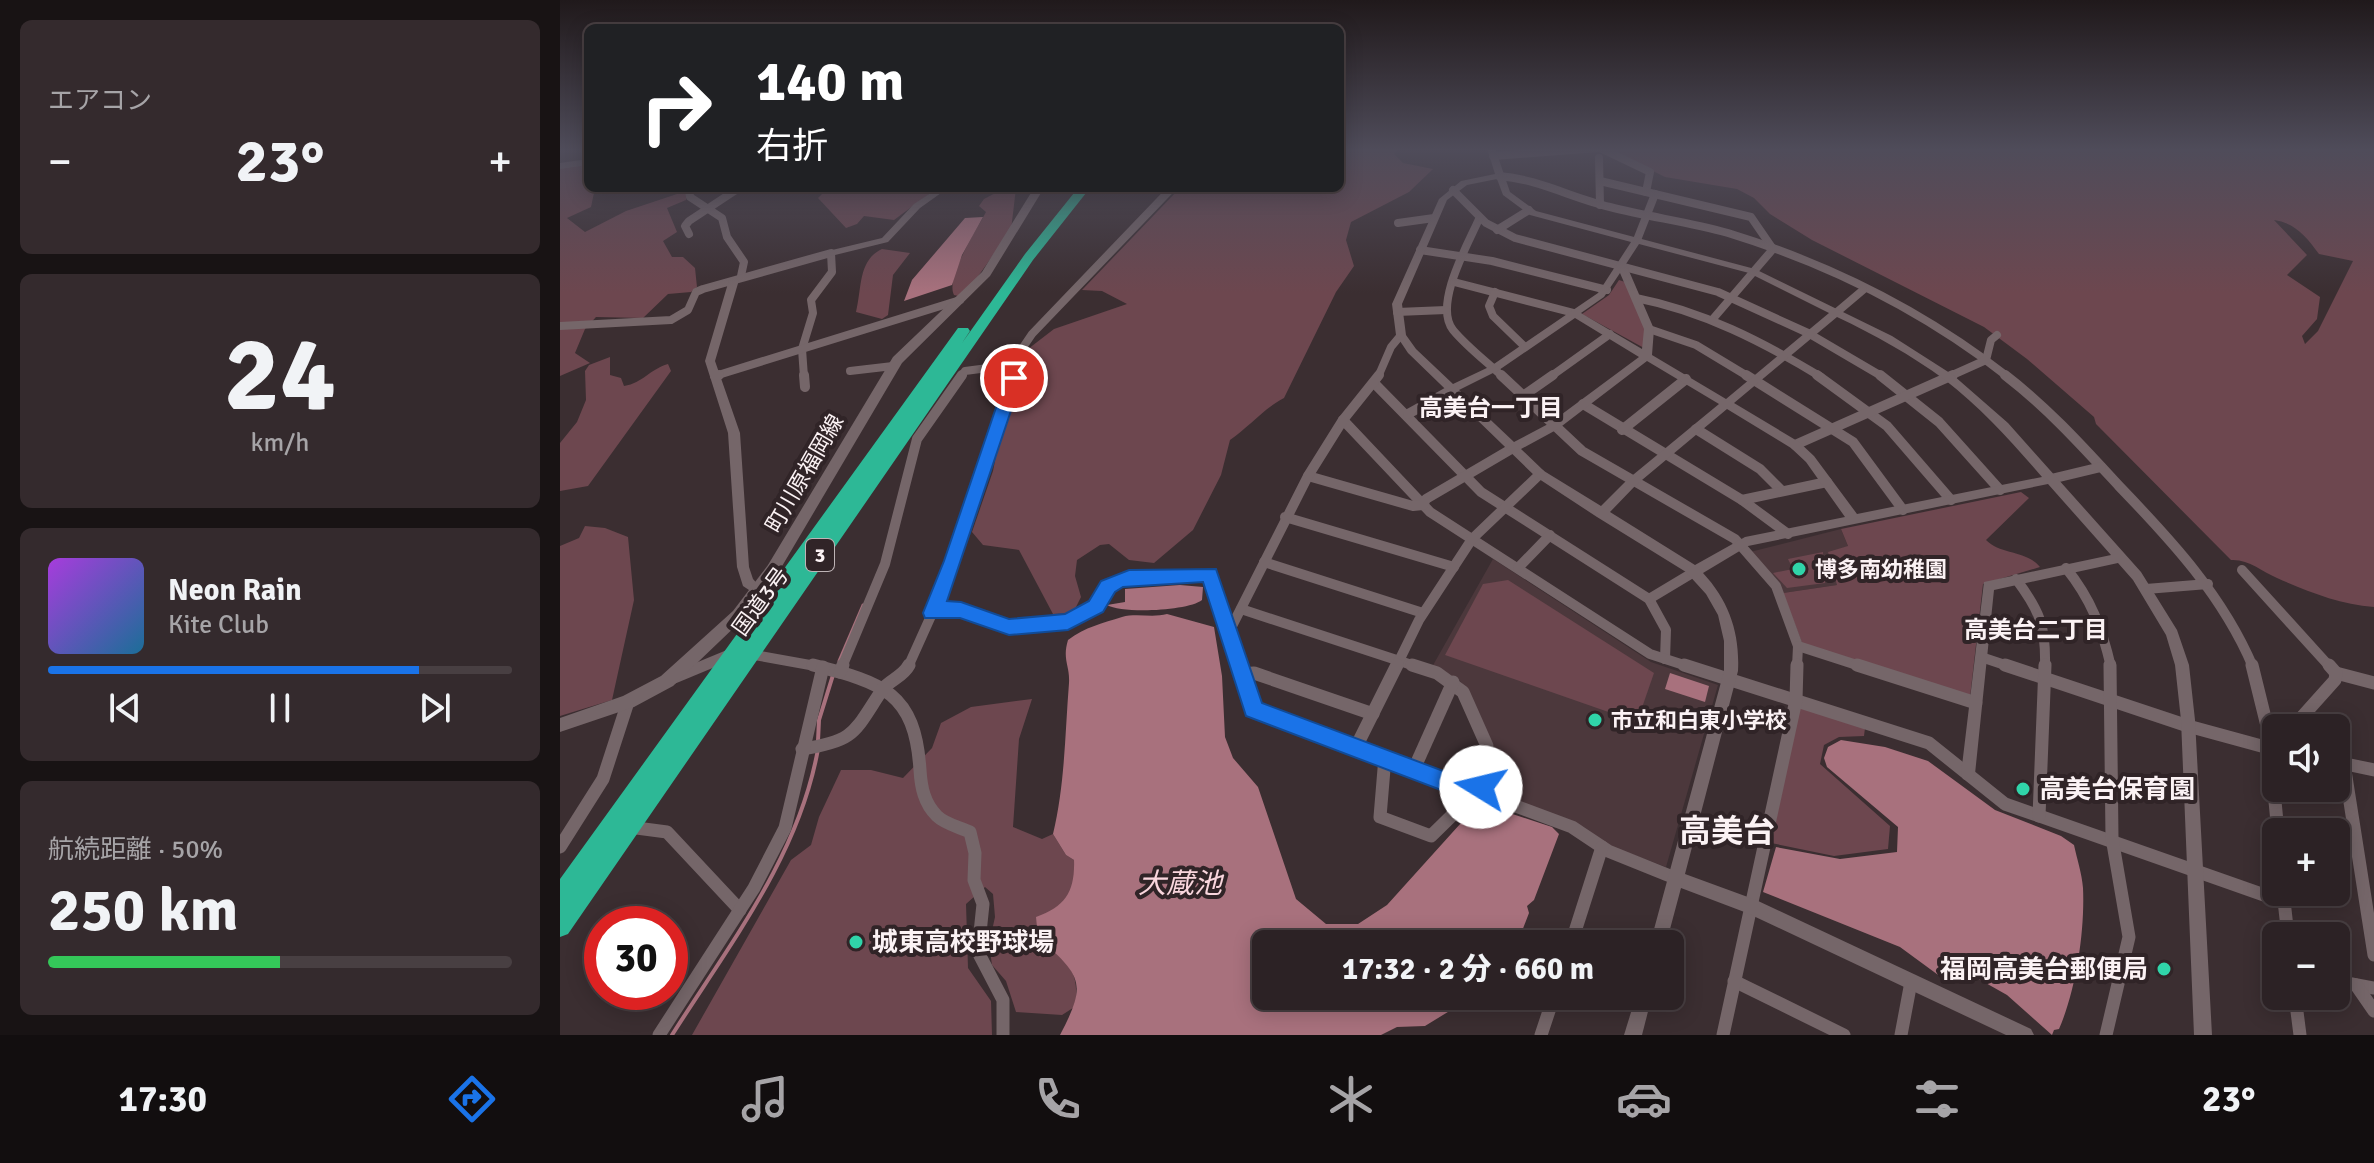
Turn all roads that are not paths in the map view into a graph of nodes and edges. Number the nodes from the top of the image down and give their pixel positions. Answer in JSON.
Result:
{"nodes":[{"id":1,"x":690,"y":196,"type":"edge"},
{"id":2,"x":727,"y":196,"type":"edge"},
{"id":3,"x":932,"y":196,"type":"edge"},
{"id":4,"x":1034,"y":196,"type":"edge"},
{"id":5,"x":1066,"y":196,"type":"edge"},
{"id":6,"x":1077,"y":196,"type":"edge"},
{"id":7,"x":1164,"y":196,"type":"edge"},
{"id":8,"x":1446,"y":196,"type":"edge"},
{"id":9,"x":1459,"y":196,"type":"edge"},
{"id":10,"x":1510,"y":196,"type":"edge"},
{"id":11,"x":1574,"y":196,"type":"edge"},
{"id":12,"x":1600,"y":196,"type":"edge"},
{"id":13,"x":1650,"y":196,"type":"edge"},
{"id":14,"x":1664,"y":196,"type":"edge"},
{"id":15,"x":1600,"y":205,"type":"junction"},
{"id":16,"x":708,"y":209,"type":"junction"},
{"id":17,"x":1529,"y":210,"type":"junction"},
{"id":18,"x":1648,"y":215,"type":"junction"},
{"id":19,"x":1434,"y":218,"type":"junction"},
{"id":20,"x":1479,"y":219,"type":"junction"},
{"id":21,"x":1398,"y":223,"type":"dead end"},
{"id":22,"x":1497,"y":230,"type":"junction"},
{"id":23,"x":689,"y":234,"type":"dead end"},
{"id":24,"x":1637,"y":240,"type":"junction"},
{"id":25,"x":1773,"y":249,"type":"junction"},
{"id":26,"x":1420,"y":250,"type":"junction"},
{"id":27,"x":831,"y":253,"type":"junction"},
{"id":28,"x":1464,"y":257,"type":"junction"},
{"id":29,"x":1622,"y":265,"type":"junction"},
{"id":30,"x":1752,"y":271,"type":"junction"},
{"id":31,"x":738,"y":278,"type":"junction"},
{"id":32,"x":1454,"y":282,"type":"junction"},
{"id":33,"x":1607,"y":290,"type":"junction"},
{"id":34,"x":1863,"y":290,"type":"junction"},
{"id":35,"x":1495,"y":292,"type":"junction"},
{"id":36,"x":1636,"y":298,"type":"junction"},
{"id":37,"x":1731,"y":298,"type":"junction"},
{"id":38,"x":960,"y":300,"type":"junction"},
{"id":39,"x":1446,"y":310,"type":"junction"},
{"id":40,"x":1397,"y":312,"type":"junction"},
{"id":41,"x":1837,"y":312,"type":"junction"},
{"id":42,"x":1574,"y":313,"type":"junction"},
{"id":43,"x":1712,"y":320,"type":"junction"},
{"id":44,"x":560,"y":326,"type":"edge"},
{"id":45,"x":1649,"y":329,"type":"junction"},
{"id":46,"x":1610,"y":334,"type":"junction"},
{"id":47,"x":1401,"y":335,"type":"junction"},
{"id":48,"x":1997,"y":335,"type":"dead end"},
{"id":49,"x":1808,"y":336,"type":"junction"},
{"id":50,"x":1525,"y":347,"type":"junction"},
{"id":51,"x":802,"y":349,"type":"junction"},
{"id":52,"x":1647,"y":356,"type":"junction"},
{"id":53,"x":1782,"y":357,"type":"junction"},
{"id":54,"x":1986,"y":360,"type":"junction"},
{"id":55,"x":1011,"y":365,"type":"junction"},
{"id":56,"x":893,"y":366,"type":"junction"},
{"id":57,"x":1495,"y":368,"type":"junction"},
{"id":58,"x":850,"y":371,"type":"dead end"},
{"id":59,"x":715,"y":376,"type":"junction"},
{"id":60,"x":1949,"y":378,"type":"junction"},
{"id":61,"x":1686,"y":379,"type":"junction"},
{"id":62,"x":1755,"y":380,"type":"junction"},
{"id":63,"x":1375,"y":384,"type":"junction"},
{"id":64,"x":805,"y":387,"type":"dead end"},
{"id":65,"x":1453,"y":389,"type":"junction"},
{"id":66,"x":1909,"y":395,"type":"junction"},
{"id":67,"x":1523,"y":396,"type":"junction"},
{"id":68,"x":1727,"y":403,"type":"junction"},
{"id":69,"x":1583,"y":404,"type":"junction"},
{"id":70,"x":1871,"y":412,"type":"junction"},
{"id":71,"x":1408,"y":414,"type":"junction"},
{"id":72,"x":1343,"y":420,"type":"junction"},
{"id":73,"x":1554,"y":426,"type":"junction"},
{"id":74,"x":1834,"y":428,"type":"junction"},
{"id":75,"x":1696,"y":429,"type":"junction"},
{"id":76,"x":1622,"y":430,"type":"junction"},
{"id":77,"x":1795,"y":445,"type":"junction"},
{"id":78,"x":1513,"y":448,"type":"junction"},
{"id":79,"x":1664,"y":455,"type":"junction"},
{"id":80,"x":2101,"y":467,"type":"junction"},
{"id":81,"x":1540,"y":474,"type":"junction"},
{"id":82,"x":1468,"y":475,"type":"junction"},
{"id":83,"x":1308,"y":476,"type":"junction"},
{"id":84,"x":2051,"y":479,"type":"junction"},
{"id":85,"x":1632,"y":482,"type":"junction"},
{"id":86,"x":1827,"y":482,"type":"junction"},
{"id":87,"x":2000,"y":490,"type":"junction"},
{"id":88,"x":1782,"y":491,"type":"junction"},
{"id":89,"x":1742,"y":500,"type":"junction"},
{"id":90,"x":1951,"y":500,"type":"junction"},
{"id":91,"x":1423,"y":505,"type":"junction"},
{"id":92,"x":1505,"y":507,"type":"junction"},
{"id":93,"x":1903,"y":510,"type":"junction"},
{"id":94,"x":1601,"y":514,"type":"junction"},
{"id":95,"x":1285,"y":517,"type":"junction"},
{"id":96,"x":1854,"y":520,"type":"junction"},
{"id":97,"x":1788,"y":534,"type":"junction"},
{"id":98,"x":1550,"y":535,"type":"junction"},
{"id":99,"x":1472,"y":539,"type":"junction"},
{"id":100,"x":1739,"y":545,"type":"junction"},
{"id":101,"x":2120,"y":558,"type":"junction"},
{"id":102,"x":1264,"y":562,"type":"junction"},
{"id":103,"x":1454,"y":567,"type":"junction"},
{"id":104,"x":1518,"y":568,"type":"junction"},
{"id":105,"x":2066,"y":568,"type":"junction"},
{"id":106,"x":2242,"y":570,"type":"dead end"},
{"id":107,"x":1694,"y":572,"type":"junction"},
{"id":108,"x":2016,"y":579,"type":"junction"},
{"id":109,"x":2208,"y":584,"type":"junction"},
{"id":110,"x":2146,"y":589,"type":"junction"},
{"id":111,"x":758,"y":591,"type":"junction"},
{"id":112,"x":1649,"y":599,"type":"junction"},
{"id":113,"x":1241,"y":609,"type":"junction"},
{"id":114,"x":932,"y":613,"type":"junction"},
{"id":115,"x":1423,"y":613,"type":"junction"},
{"id":116,"x":1229,"y":632,"type":"junction"},
{"id":117,"x":1798,"y":646,"type":"junction"},
{"id":118,"x":742,"y":653,"type":"junction"},
{"id":119,"x":1981,"y":657,"type":"junction"},
{"id":120,"x":1665,"y":659,"type":"junction"},
{"id":121,"x":1399,"y":660,"type":"junction"},
{"id":122,"x":823,"y":667,"type":"junction"},
{"id":123,"x":840,"y":672,"type":"junction"},
{"id":124,"x":2336,"y":673,"type":"junction"},
{"id":125,"x":1242,"y":674,"type":"junction"},
{"id":126,"x":1729,"y":678,"type":"junction"},
{"id":127,"x":2045,"y":678,"type":"junction"},
{"id":128,"x":667,"y":681,"type":"junction"},
{"id":129,"x":1453,"y":682,"type":"junction"},
{"id":130,"x":2374,"y":683,"type":"edge"},
{"id":131,"x":882,"y":690,"type":"junction"},
{"id":132,"x":1796,"y":700,"type":"junction"},
{"id":133,"x":2112,"y":700,"type":"junction"},
{"id":134,"x":628,"y":702,"type":"junction"},
{"id":135,"x":1976,"y":703,"type":"junction"},
{"id":136,"x":1373,"y":714,"type":"junction"},
{"id":137,"x":2265,"y":714,"type":"edge"},
{"id":138,"x":2305,"y":714,"type":"edge"},
{"id":139,"x":560,"y":725,"type":"edge"},
{"id":140,"x":2188,"y":726,"type":"junction"},
{"id":141,"x":2262,"y":745,"type":"edge"},
{"id":142,"x":1356,"y":747,"type":"junction"},
{"id":143,"x":802,"y":749,"type":"junction"},
{"id":144,"x":1385,"y":757,"type":"junction"},
{"id":145,"x":2350,"y":765,"type":"edge"},
{"id":146,"x":1414,"y":769,"type":"junction"},
{"id":147,"x":2374,"y":770,"type":"edge"},
{"id":148,"x":1968,"y":774,"type":"junction"},
{"id":149,"x":1478,"y":792,"type":"junction"},
{"id":150,"x":2347,"y":802,"type":"edge"},
{"id":151,"x":2039,"y":816,"type":"junction"},
{"id":152,"x":629,"y":827,"type":"junction"},
{"id":153,"x":2114,"y":843,"type":"junction"},
{"id":154,"x":560,"y":847,"type":"edge"},
{"id":155,"x":1602,"y":847,"type":"junction"},
{"id":156,"x":2196,"y":873,"type":"junction"},
{"id":157,"x":1675,"y":878,"type":"junction"},
{"id":158,"x":2262,"y":891,"type":"edge"},
{"id":159,"x":560,"y":897,"type":"edge"},
{"id":160,"x":1750,"y":906,"type":"junction"},
{"id":161,"x":740,"y":910,"type":"junction"},
{"id":162,"x":560,"y":926,"type":"edge"},
{"id":163,"x":1575,"y":930,"type":"edge"},
{"id":164,"x":1662,"y":930,"type":"edge"},
{"id":165,"x":2374,"y":955,"type":"edge"},
{"id":166,"x":1734,"y":981,"type":"junction"},
{"id":167,"x":1911,"y":982,"type":"junction"},
{"id":168,"x":2350,"y":984,"type":"edge"},
{"id":169,"x":2356,"y":985,"type":"junction"},
{"id":170,"x":2374,"y":988,"type":"edge"},
{"id":171,"x":1549,"y":1010,"type":"edge"},
{"id":172,"x":1640,"y":1010,"type":"edge"},
{"id":173,"x":2297,"y":1010,"type":"edge"},
{"id":174,"x":2374,"y":1011,"type":"edge"},
{"id":175,"x":659,"y":1035,"type":"edge"},
{"id":176,"x":1003,"y":1035,"type":"edge"},
{"id":177,"x":1541,"y":1035,"type":"edge"},
{"id":178,"x":1633,"y":1035,"type":"edge"},
{"id":179,"x":1723,"y":1035,"type":"edge"},
{"id":180,"x":1844,"y":1035,"type":"edge"},
{"id":181,"x":1901,"y":1035,"type":"edge"},
{"id":182,"x":2025,"y":1035,"type":"edge"},
{"id":183,"x":2106,"y":1035,"type":"edge"},
{"id":184,"x":2203,"y":1035,"type":"edge"},
{"id":185,"x":2300,"y":1035,"type":"edge"}],
"edges":[{"from":1,"to":16,"type":"street"},
{"from":2,"to":16,"type":"street"},
{"from":3,"to":27,"type":"street"},
{"from":4,"to":38,"type":"main road","name":"町川原福岡線"},
{"from":5,"to":118,"type":"highway","name":"国道3号","number":"3"},
{"from":6,"to":118,"type":"highway","name":"国道3号","number":"3"},
{"from":7,"to":55,"type":"street"},
{"from":8,"to":19,"type":"street"},
{"from":9,"to":20,"type":"street"},
{"from":10,"to":17,"type":"street"},
{"from":11,"to":15,"type":"street"},
{"from":12,"to":15,"type":"street"},
{"from":13,"to":18,"type":"street"},
{"from":14,"to":25,"type":"street"},
{"from":15,"to":18,"type":"street"},
{"from":16,"to":23,"type":"street"},
{"from":16,"to":31,"type":"street"},
{"from":17,"to":22,"type":"street"},
{"from":17,"to":24,"type":"street"},
{"from":18,"to":24,"type":"street"},
{"from":18,"to":25,"type":"street"},
{"from":19,"to":21,"type":"street"},
{"from":19,"to":26,"type":"street"},
{"from":20,"to":22,"type":"street"},
{"from":20,"to":28,"type":"street"},
{"from":22,"to":29,"type":"street"},
{"from":24,"to":29,"type":"street"},
{"from":24,"to":30,"type":"street"},
{"from":25,"to":30,"type":"street"},
{"from":25,"to":34,"type":"street"},
{"from":26,"to":28,"type":"street"},
{"from":26,"to":40,"type":"street"},
{"from":27,"to":31,"type":"street"},
{"from":27,"to":51,"type":"street"},
{"from":28,"to":32,"type":"street"},
{"from":28,"to":33,"type":"street"},
{"from":29,"to":33,"type":"street"},
{"from":29,"to":36,"type":"street"},
{"from":29,"to":37,"type":"street"},
{"from":30,"to":37,"type":"street"},
{"from":30,"to":41,"type":"street"},
{"from":31,"to":44,"type":"street"},
{"from":31,"to":59,"type":"street"},
{"from":32,"to":35,"type":"street"},
{"from":32,"to":39,"type":"street"},
{"from":33,"to":42,"type":"street"},
{"from":34,"to":41,"type":"street"},
{"from":34,"to":54,"type":"street"},
{"from":35,"to":42,"type":"street"},
{"from":35,"to":50,"type":"street"},
{"from":36,"to":43,"type":"street"},
{"from":36,"to":45,"type":"street"},
{"from":37,"to":43,"type":"street"},
{"from":37,"to":49,"type":"street"},
{"from":38,"to":51,"type":"street"},
{"from":38,"to":56,"type":"main road","name":"町川原福岡線"},
{"from":39,"to":40,"type":"street"},
{"from":39,"to":57,"type":"street"},
{"from":40,"to":47,"type":"street"},
{"from":41,"to":49,"type":"street"},
{"from":41,"to":60,"type":"street"},
{"from":42,"to":46,"type":"street"},
{"from":42,"to":50,"type":"street"},
{"from":43,"to":53,"type":"street"},
{"from":45,"to":52,"type":"street"},
{"from":45,"to":62,"type":"street"},
{"from":46,"to":52,"type":"street"},
{"from":46,"to":67,"type":"street"},
{"from":47,"to":63,"type":"street"},
{"from":47,"to":65,"type":"street"},
{"from":48,"to":54,"type":"street"},
{"from":49,"to":53,"type":"street"},
{"from":49,"to":66,"type":"street"},
{"from":50,"to":57,"type":"street"},
{"from":51,"to":59,"type":"street"},
{"from":51,"to":64,"type":"street"},
{"from":52,"to":61,"type":"street"},
{"from":52,"to":69,"type":"street"},
{"from":53,"to":62,"type":"street"},
{"from":53,"to":70,"type":"street"},
{"from":54,"to":60,"type":"street"},
{"from":54,"to":80,"type":"street"},
{"from":55,"to":114,"type":"street"},
{"from":55,"to":123,"type":"street"},
{"from":56,"to":58,"type":"street"},
{"from":56,"to":111,"type":"main road","name":"町川原福岡線"},
{"from":57,"to":65,"type":"street"},
{"from":57,"to":67,"type":"street"},
{"from":59,"to":111,"type":"street"},
{"from":60,"to":66,"type":"street"},
{"from":60,"to":84,"type":"street"},
{"from":61,"to":68,"type":"street"},
{"from":61,"to":76,"type":"street"},
{"from":62,"to":68,"type":"street"},
{"from":62,"to":74,"type":"street"},
{"from":63,"to":71,"type":"street"},
{"from":63,"to":72,"type":"street"},
{"from":65,"to":71,"type":"street"},
{"from":65,"to":78,"type":"street"},
{"from":66,"to":70,"type":"street"},
{"from":66,"to":87,"type":"street"},
{"from":67,"to":73,"type":"street"},
{"from":68,"to":75,"type":"street"},
{"from":68,"to":77,"type":"street"},
{"from":69,"to":73,"type":"street"},
{"from":69,"to":76,"type":"street"},
{"from":70,"to":74,"type":"street"},
{"from":70,"to":90,"type":"street"},
{"from":71,"to":82,"type":"street"},
{"from":72,"to":83,"type":"street"},
{"from":72,"to":91,"type":"street"},
{"from":73,"to":78,"type":"street"},
{"from":73,"to":85,"type":"street"},
{"from":74,"to":77,"type":"street"},
{"from":74,"to":93,"type":"street"},
{"from":75,"to":79,"type":"street"},
{"from":75,"to":88,"type":"street"},
{"from":76,"to":79,"type":"street"},
{"from":77,"to":86,"type":"street"},
{"from":78,"to":81,"type":"street"},
{"from":78,"to":82,"type":"street"},
{"from":79,"to":85,"type":"street"},
{"from":79,"to":89,"type":"street"},
{"from":80,"to":84,"type":"street"},
{"from":80,"to":109,"type":"street"},
{"from":81,"to":92,"type":"street"},
{"from":81,"to":94,"type":"street"},
{"from":82,"to":91,"type":"street"},
{"from":82,"to":92,"type":"street"},
{"from":83,"to":91,"type":"street"},
{"from":83,"to":95,"type":"street"},
{"from":84,"to":87,"type":"street"},
{"from":84,"to":101,"type":"street"},
{"from":85,"to":94,"type":"street"},
{"from":85,"to":100,"type":"street"},
{"from":86,"to":88,"type":"street"},
{"from":86,"to":96,"type":"street"},
{"from":87,"to":90,"type":"street"},
{"from":88,"to":89,"type":"street"},
{"from":89,"to":97,"type":"street"},
{"from":90,"to":93,"type":"street"},
{"from":91,"to":99,"type":"street"},
{"from":92,"to":98,"type":"street"},
{"from":92,"to":99,"type":"street"},
{"from":93,"to":96,"type":"street"},
{"from":94,"to":107,"type":"street"},
{"from":95,"to":102,"type":"street"},
{"from":95,"to":103,"type":"street"},
{"from":96,"to":97,"type":"street"},
{"from":97,"to":100,"type":"street"},
{"from":98,"to":104,"type":"street"},
{"from":98,"to":112,"type":"street"},
{"from":99,"to":103,"type":"street"},
{"from":99,"to":104,"type":"street"},
{"from":100,"to":107,"type":"street"},
{"from":100,"to":117,"type":"street"},
{"from":101,"to":105,"type":"street"},
{"from":101,"to":110,"type":"street"},
{"from":102,"to":113,"type":"street"},
{"from":102,"to":115,"type":"street"},
{"from":103,"to":115,"type":"street"},
{"from":104,"to":120,"type":"street"},
{"from":105,"to":108,"type":"street"},
{"from":105,"to":133,"type":"street"},
{"from":106,"to":124,"type":"street"},
{"from":107,"to":112,"type":"street"},
{"from":107,"to":126,"type":"street"},
{"from":108,"to":119,"type":"street"},
{"from":108,"to":127,"type":"street"},
{"from":109,"to":110,"type":"street"},
{"from":109,"to":137,"type":"street"},
{"from":110,"to":140,"type":"street"},
{"from":111,"to":128,"type":"main road","name":"町川原福岡線"},
{"from":112,"to":120,"type":"street"},
{"from":113,"to":116,"type":"street"},
{"from":113,"to":121,"type":"street"},
{"from":114,"to":116,"type":"street"},
{"from":114,"to":131,"type":"street"},
{"from":115,"to":121,"type":"street"},
{"from":116,"to":125,"type":"street"},
{"from":117,"to":132,"type":"street"},
{"from":117,"to":135,"type":"street"},
{"from":118,"to":122,"type":"street"},
{"from":118,"to":128,"type":"street"},
{"from":118,"to":152,"type":"highway","name":"国道3号","number":"3"},
{"from":118,"to":159,"type":"highway","name":"国道3号","number":"3"},
{"from":119,"to":127,"type":"street"},
{"from":119,"to":135,"type":"street"},
{"from":120,"to":126,"type":"street"},
{"from":121,"to":129,"type":"street"},
{"from":121,"to":136,"type":"street"},
{"from":122,"to":123,"type":"street"},
{"from":122,"to":143,"type":"street"},
{"from":123,"to":131,"type":"street"},
{"from":124,"to":130,"type":"street"},
{"from":124,"to":138,"type":"street"},
{"from":125,"to":136,"type":"street"},
{"from":125,"to":142,"type":"street"},
{"from":126,"to":132,"type":"street"},
{"from":126,"to":157,"type":"street"},
{"from":127,"to":133,"type":"street"},
{"from":127,"to":151,"type":"street"},
{"from":128,"to":134,"type":"main road","name":"町川原福岡線"},
{"from":129,"to":146,"type":"street"},
{"from":129,"to":149,"type":"street"},
{"from":131,"to":143,"type":"street"},
{"from":131,"to":176,"type":"street"},
{"from":132,"to":148,"type":"street"},
{"from":132,"to":160,"type":"street"},
{"from":133,"to":140,"type":"street"},
{"from":133,"to":153,"type":"street"},
{"from":134,"to":139,"type":"main road","name":"町川原福岡線"},
{"from":134,"to":154,"type":"street"},
{"from":135,"to":148,"type":"street"},
{"from":136,"to":142,"type":"street"},
{"from":140,"to":141,"type":"street"},
{"from":140,"to":156,"type":"street"},
{"from":142,"to":144,"type":"street"},
{"from":143,"to":161,"type":"street"},
{"from":144,"to":146,"type":"street"},
{"from":144,"to":149,"type":"street"},
{"from":145,"to":147,"type":"street"},
{"from":146,"to":149,"type":"street"},
{"from":148,"to":151,"type":"street"},
{"from":149,"to":155,"type":"street"},
{"from":150,"to":165,"type":"street"},
{"from":151,"to":153,"type":"street"},
{"from":152,"to":161,"type":"street"},
{"from":152,"to":162,"type":"highway","name":"国道3号","number":"3"},
{"from":153,"to":156,"type":"street"},
{"from":153,"to":183,"type":"street"},
{"from":155,"to":157,"type":"street"},
{"from":155,"to":163,"type":"street"},
{"from":156,"to":158,"type":"street"},
{"from":156,"to":184,"type":"street"},
{"from":157,"to":160,"type":"street"},
{"from":157,"to":164,"type":"street"},
{"from":160,"to":166,"type":"street"},
{"from":160,"to":167,"type":"street"},
{"from":161,"to":175,"type":"street"},
{"from":166,"to":179,"type":"street"},
{"from":166,"to":180,"type":"street"},
{"from":167,"to":181,"type":"street"},
{"from":167,"to":182,"type":"street"},
{"from":168,"to":169,"type":"street"},
{"from":169,"to":170,"type":"street"},
{"from":169,"to":174,"type":"street"},
{"from":171,"to":177,"type":"street"},
{"from":172,"to":178,"type":"street"},
{"from":173,"to":185,"type":"street"}]}
